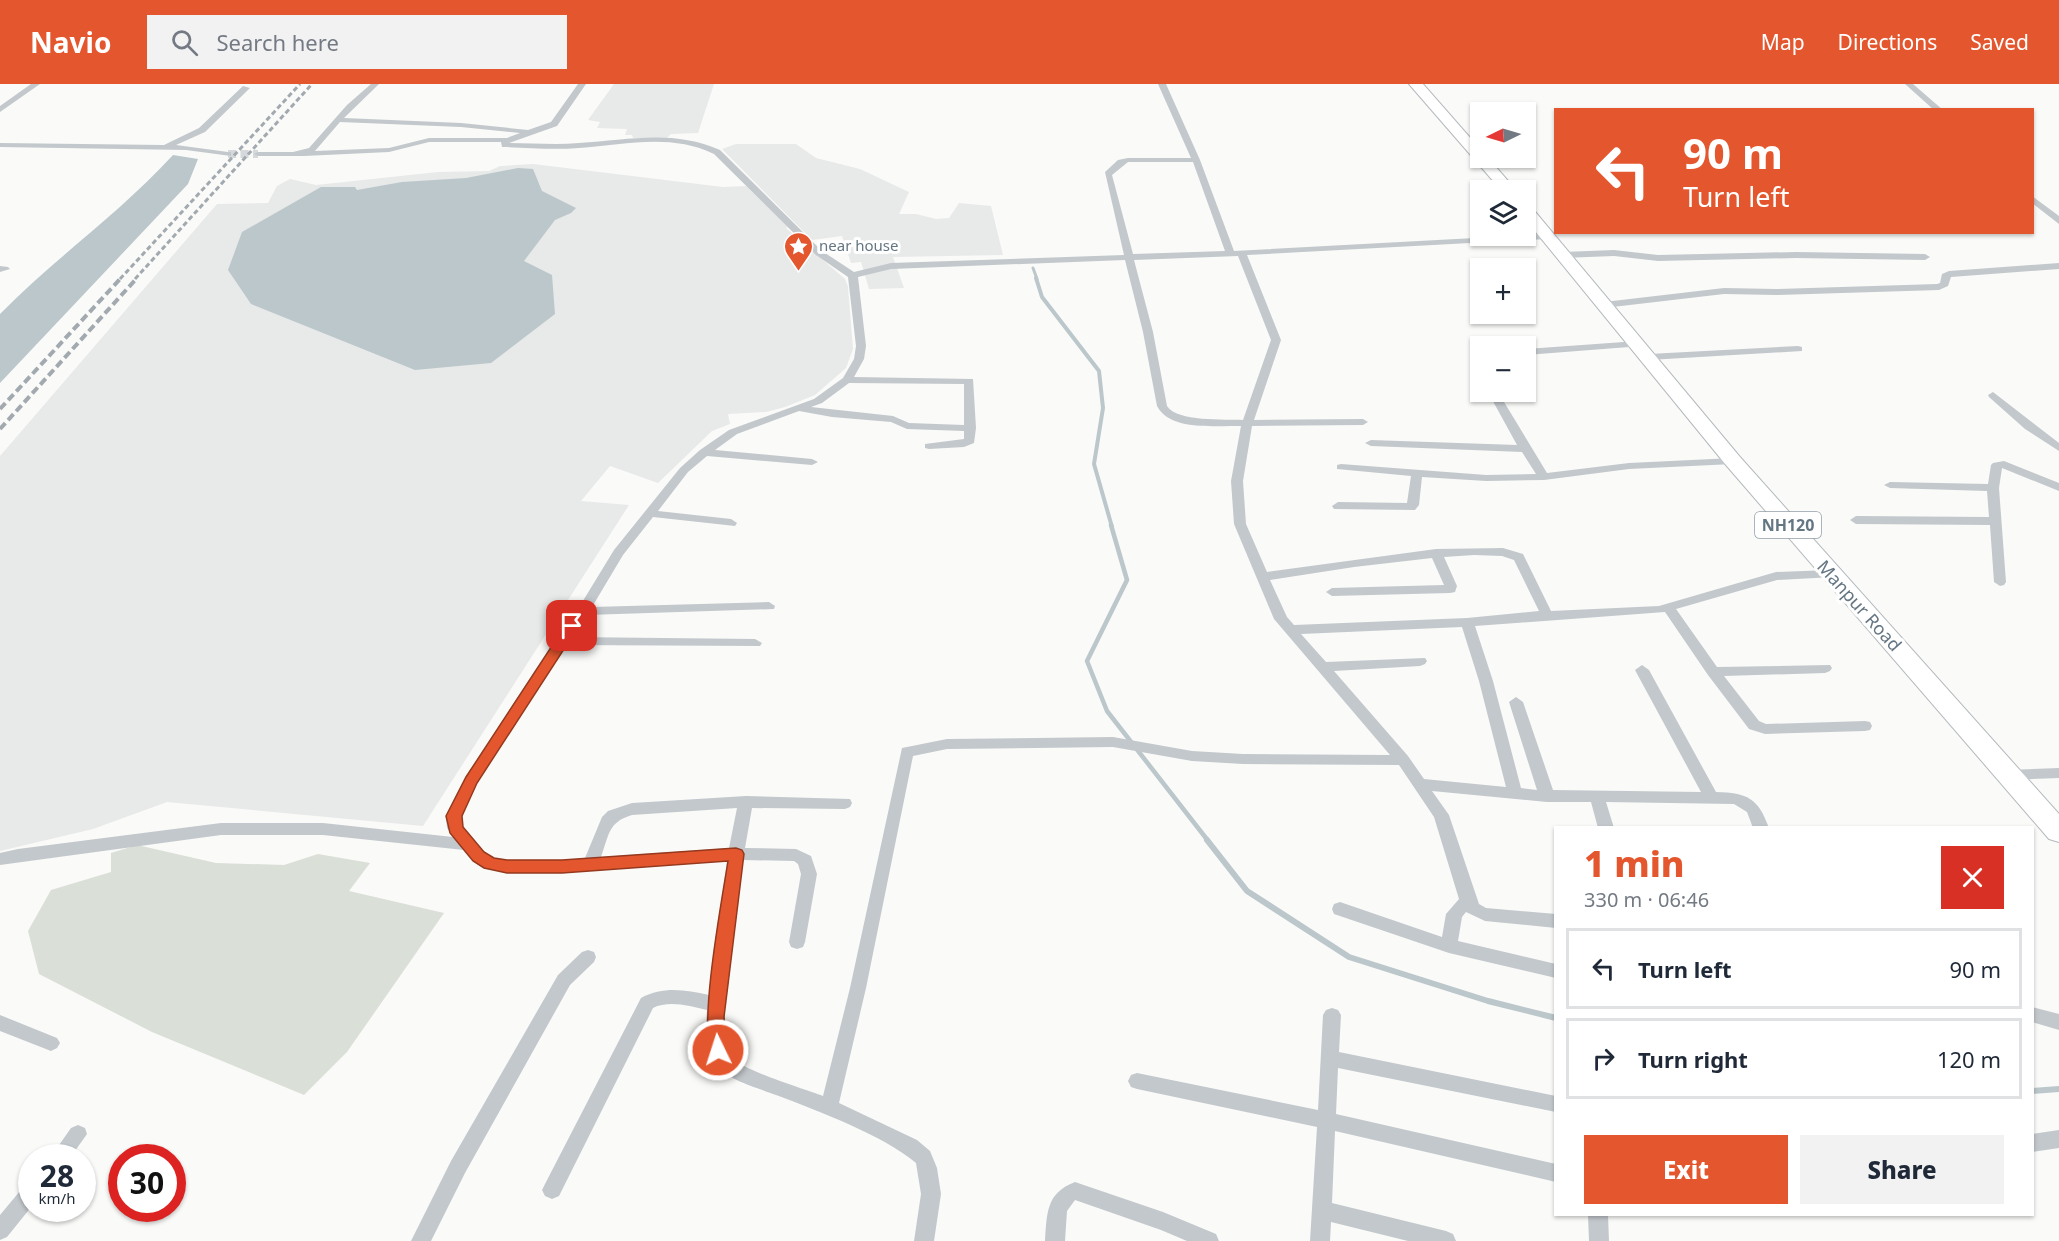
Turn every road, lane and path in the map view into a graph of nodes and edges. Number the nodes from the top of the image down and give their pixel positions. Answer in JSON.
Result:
{"nodes":[{"id":1,"x":36,"y":84,"type":"edge"},
{"id":2,"x":375,"y":84,"type":"edge"},
{"id":3,"x":582,"y":84,"type":"edge"},
{"id":4,"x":1162,"y":84,"type":"edge"},
{"id":5,"x":1416,"y":84,"type":"edge"},
{"id":6,"x":1910,"y":84,"type":"edge"},
{"id":7,"x":246,"y":88,"type":"dead end"},
{"id":8,"x":1937,"y":108,"type":"edge"},
{"id":9,"x":0,"y":110,"type":"edge"},
{"id":10,"x":338,"y":120,"type":"junction"},
{"id":11,"x":530,"y":132,"type":"junction"},
{"id":12,"x":506,"y":140,"type":"junction"},
{"id":13,"x":0,"y":145,"type":"edge"},
{"id":14,"x":164,"y":148,"type":"junction"},
{"id":15,"x":228,"y":154,"type":"tunnel mouth"},
{"id":16,"x":258,"y":154,"type":"tunnel mouth"},
{"id":17,"x":304,"y":154,"type":"junction"},
{"id":18,"x":1196,"y":160,"type":"junction"},
{"id":19,"x":1500,"y":180,"type":"edge"},
{"id":20,"x":2034,"y":200,"type":"edge"},
{"id":21,"x":2059,"y":221,"type":"edge"},
{"id":22,"x":1536,"y":223,"type":"edge"},
{"id":23,"x":1547,"y":236,"type":"junction"},
{"id":24,"x":1236,"y":253,"type":"junction"},
{"id":25,"x":1563,"y":255,"type":"junction"},
{"id":26,"x":1925,"y":257,"type":"dead end"},
{"id":27,"x":1130,"y":258,"type":"junction"},
{"id":28,"x":2059,"y":266,"type":"edge"},
{"id":29,"x":853,"y":276,"type":"junction"},
{"id":30,"x":1604,"y":304,"type":"junction"},
{"id":31,"x":1798,"y":349,"type":"dead end"},
{"id":32,"x":1643,"y":351,"type":"junction"},
{"id":33,"x":1536,"y":352,"type":"edge"},
{"id":34,"x":847,"y":380,"type":"junction"},
{"id":35,"x":1993,"y":395,"type":"dead end"},
{"id":36,"x":1499,"y":402,"type":"edge"},
{"id":37,"x":798,"y":408,"type":"junction"},
{"id":38,"x":1364,"y":422,"type":"dead end"},
{"id":39,"x":1246,"y":423,"type":"junction"},
{"id":40,"x":970,"y":428,"type":"junction"},
{"id":41,"x":1371,"y":443,"type":"dead end"},
{"id":42,"x":929,"y":446,"type":"dead end"},
{"id":43,"x":2059,"y":448,"type":"edge"},
{"id":44,"x":1525,"y":449,"type":"junction"},
{"id":45,"x":704,"y":452,"type":"junction"},
{"id":46,"x":1733,"y":461,"type":"junction"},
{"id":47,"x":812,"y":462,"type":"dead end"},
{"id":48,"x":1341,"y":467,"type":"dead end"},
{"id":49,"x":1417,"y":473,"type":"junction"},
{"id":50,"x":1544,"y":477,"type":"junction"},
{"id":51,"x":1890,"y":485,"type":"dead end"},
{"id":52,"x":2059,"y":487,"type":"edge"},
{"id":53,"x":1993,"y":488,"type":"junction"},
{"id":54,"x":1338,"y":506,"type":"dead end"},
{"id":55,"x":648,"y":513,"type":"junction"},
{"id":56,"x":1856,"y":519,"type":"dead end"},
{"id":57,"x":1997,"y":521,"type":"junction"},
{"id":58,"x":731,"y":523,"type":"dead end"},
{"id":59,"x":1436,"y":553,"type":"junction"},
{"id":60,"x":1830,"y":574,"type":"junction"},
{"id":61,"x":1262,"y":577,"type":"junction"},
{"id":62,"x":2000,"y":582,"type":"dead end"},
{"id":63,"x":1332,"y":592,"type":"dead end"},
{"id":64,"x":770,"y":606,"type":"dead end"},
{"id":65,"x":1669,"y":608,"type":"junction"},
{"id":66,"x":583,"y":611,"type":"junction"},
{"id":67,"x":1547,"y":615,"type":"junction"},
{"id":68,"x":1467,"y":622,"type":"junction"},
{"id":69,"x":1289,"y":630,"type":"junction"},
{"id":70,"x":561,"y":640,"type":"junction"},
{"id":71,"x":755,"y":643,"type":"dead end"},
{"id":72,"x":1420,"y":661,"type":"dead end"},
{"id":73,"x":1322,"y":667,"type":"junction"},
{"id":74,"x":1825,"y":668,"type":"dead end"},
{"id":75,"x":1642,"y":670,"type":"dead end"},
{"id":76,"x":1713,"y":672,"type":"junction"},
{"id":77,"x":1516,"y":702,"type":"dead end"},
{"id":78,"x":1865,"y":726,"type":"dead end"},
{"id":79,"x":1402,"y":760,"type":"junction"},
{"id":80,"x":2059,"y":773,"type":"edge"},
{"id":81,"x":2009,"y":775,"type":"junction"},
{"id":82,"x":1419,"y":784,"type":"junction"},
{"id":83,"x":1515,"y":794,"type":"junction"},
{"id":84,"x":1547,"y":796,"type":"junction"},
{"id":85,"x":1597,"y":797,"type":"junction"},
{"id":86,"x":1713,"y":798,"type":"junction"},
{"id":87,"x":746,"y":802,"type":"junction"},
{"id":88,"x":845,"y":803,"type":"dead end"},
{"id":89,"x":1605,"y":826,"type":"edge"},
{"id":90,"x":1760,"y":826,"type":"edge"},
{"id":91,"x":2059,"y":832,"type":"edge"},
{"id":92,"x":467,"y":844,"type":"junction"},
{"id":93,"x":736,"y":854,"type":"junction"},
{"id":94,"x":0,"y":860,"type":"edge"},
{"id":95,"x":591,"y":864,"type":"junction"},
{"id":96,"x":1468,"y":901,"type":"junction"},
{"id":97,"x":1340,"y":909,"type":"dead end"},
{"id":98,"x":1554,"y":921,"type":"edge"},
{"id":99,"x":797,"y":942,"type":"dead end"},
{"id":100,"x":1449,"y":946,"type":"junction"},
{"id":101,"x":588,"y":957,"type":"dead end"},
{"id":102,"x":1554,"y":972,"type":"edge"},
{"id":103,"x":716,"y":1011,"type":"junction"},
{"id":104,"x":1332,"y":1015,"type":"dead end"},
{"id":105,"x":2034,"y":1015,"type":"edge"},
{"id":106,"x":2059,"y":1022,"type":"edge"},
{"id":107,"x":0,"y":1023,"type":"edge"},
{"id":108,"x":51,"y":1043,"type":"dead end"},
{"id":109,"x":1330,"y":1058,"type":"junction"},
{"id":110,"x":1137,"y":1081,"type":"dead end"},
{"id":111,"x":1554,"y":1104,"type":"edge"},
{"id":112,"x":829,"y":1107,"type":"junction"},
{"id":113,"x":1328,"y":1121,"type":"junction"},
{"id":114,"x":78,"y":1134,"type":"dead end"},
{"id":115,"x":2059,"y":1139,"type":"edge"},
{"id":116,"x":2034,"y":1143,"type":"edge"},
{"id":117,"x":70,"y":1144,"type":"edge"},
{"id":118,"x":1554,"y":1173,"type":"edge"},
{"id":119,"x":552,"y":1190,"type":"dead end"},
{"id":120,"x":18,"y":1208,"type":"edge"},
{"id":121,"x":1322,"y":1210,"type":"junction"},
{"id":122,"x":1598,"y":1216,"type":"edge"},
{"id":123,"x":0,"y":1230,"type":"edge"},
{"id":124,"x":421,"y":1241,"type":"edge"},
{"id":125,"x":924,"y":1241,"type":"edge"},
{"id":126,"x":1055,"y":1241,"type":"edge"},
{"id":127,"x":1209,"y":1241,"type":"edge"},
{"id":128,"x":1320,"y":1241,"type":"edge"},
{"id":129,"x":1446,"y":1241,"type":"edge"},
{"id":130,"x":1599,"y":1241,"type":"edge"}],
"edges":[{"from":1,"to":9,"type":"street"},
{"from":2,"to":10,"type":"street"},
{"from":3,"to":11,"type":"street"},
{"from":4,"to":18,"type":"street"},
{"from":5,"to":19,"type":"highway"},
{"from":6,"to":8,"type":"street"},
{"from":7,"to":14,"type":"street"},
{"from":10,"to":11,"type":"street"},
{"from":10,"to":17,"type":"street"},
{"from":11,"to":12,"type":"street"},
{"from":12,"to":17,"type":"street"},
{"from":12,"to":29,"type":"street"},
{"from":13,"to":14,"type":"street"},
{"from":14,"to":15,"type":"street"},
{"from":16,"to":17,"type":"street"},
{"from":18,"to":24,"type":"street"},
{"from":18,"to":27,"type":"street"},
{"from":20,"to":21,"type":"street"},
{"from":22,"to":23,"type":"highway","name":"Manpur Road","number":"NH120"},
{"from":23,"to":24,"type":"street"},
{"from":23,"to":25,"type":"highway","name":"Manpur Road","number":"NH120"},
{"from":24,"to":27,"type":"street"},
{"from":24,"to":39,"type":"street"},
{"from":25,"to":26,"type":"street"},
{"from":25,"to":30,"type":"highway","name":"Manpur Road","number":"NH120"},
{"from":27,"to":29,"type":"street"},
{"from":27,"to":39,"type":"street"},
{"from":28,"to":30,"type":"street"},
{"from":29,"to":34,"type":"street"},
{"from":30,"to":32,"type":"highway","name":"Manpur Road","number":"NH120"},
{"from":31,"to":32,"type":"street"},
{"from":32,"to":33,"type":"street"},
{"from":32,"to":46,"type":"highway","name":"Manpur Road","number":"NH120"},
{"from":34,"to":37,"type":"street"},
{"from":34,"to":40,"type":"street"},
{"from":35,"to":43,"type":"street"},
{"from":36,"to":44,"type":"street"},
{"from":37,"to":40,"type":"street"},
{"from":37,"to":45,"type":"street"},
{"from":38,"to":39,"type":"street"},
{"from":39,"to":61,"type":"street"},
{"from":40,"to":42,"type":"street"},
{"from":41,"to":44,"type":"street"},
{"from":44,"to":50,"type":"street"},
{"from":45,"to":47,"type":"street"},
{"from":45,"to":55,"type":"street"},
{"from":46,"to":50,"type":"street"},
{"from":46,"to":60,"type":"highway","name":"Manpur Road","number":"NH120"},
{"from":48,"to":49,"type":"street"},
{"from":49,"to":50,"type":"street"},
{"from":49,"to":54,"type":"street"},
{"from":51,"to":53,"type":"street"},
{"from":52,"to":53,"type":"street"},
{"from":53,"to":57,"type":"street"},
{"from":55,"to":58,"type":"street"},
{"from":55,"to":66,"type":"street"},
{"from":56,"to":57,"type":"street"},
{"from":57,"to":62,"type":"street"},
{"from":59,"to":61,"type":"street"},
{"from":59,"to":63,"type":"street"},
{"from":59,"to":67,"type":"street"},
{"from":60,"to":65,"type":"street"},
{"from":60,"to":81,"type":"highway","name":"Manpur Road","number":"NH120"},
{"from":61,"to":69,"type":"street"},
{"from":64,"to":66,"type":"street"},
{"from":65,"to":67,"type":"street"},
{"from":65,"to":76,"type":"street"},
{"from":66,"to":70,"type":"street"},
{"from":67,"to":68,"type":"street"},
{"from":68,"to":69,"type":"street"},
{"from":68,"to":83,"type":"street"},
{"from":69,"to":73,"type":"street"},
{"from":70,"to":71,"type":"street"},
{"from":70,"to":92,"type":"street"},
{"from":72,"to":73,"type":"street"},
{"from":73,"to":79,"type":"street"},
{"from":74,"to":76,"type":"street"},
{"from":75,"to":86,"type":"street"},
{"from":76,"to":78,"type":"street"},
{"from":77,"to":84,"type":"street"},
{"from":79,"to":82,"type":"street"},
{"from":79,"to":112,"type":"street"},
{"from":80,"to":81,"type":"street"},
{"from":81,"to":91,"type":"highway","name":"Manpur Road","number":"NH120"},
{"from":82,"to":83,"type":"street"},
{"from":82,"to":96,"type":"street"},
{"from":83,"to":84,"type":"street"},
{"from":84,"to":85,"type":"street"},
{"from":85,"to":86,"type":"street"},
{"from":85,"to":89,"type":"street"},
{"from":86,"to":90,"type":"street"},
{"from":87,"to":88,"type":"street"},
{"from":87,"to":93,"type":"street"},
{"from":87,"to":95,"type":"street"},
{"from":92,"to":94,"type":"street"},
{"from":92,"to":95,"type":"street"},
{"from":93,"to":95,"type":"street"},
{"from":93,"to":99,"type":"street"},
{"from":93,"to":103,"type":"street"},
{"from":96,"to":98,"type":"street"},
{"from":96,"to":100,"type":"street"},
{"from":97,"to":100,"type":"street"},
{"from":100,"to":102,"type":"street"},
{"from":101,"to":124,"type":"street"},
{"from":103,"to":112,"type":"street"},
{"from":103,"to":119,"type":"street"},
{"from":104,"to":109,"type":"street"},
{"from":105,"to":106,"type":"street"},
{"from":107,"to":108,"type":"street"},
{"from":109,"to":111,"type":"street"},
{"from":109,"to":113,"type":"street"},
{"from":110,"to":113,"type":"street"},
{"from":112,"to":125,"type":"street"},
{"from":113,"to":118,"type":"street"},
{"from":113,"to":121,"type":"street"},
{"from":114,"to":117,"type":"street"},
{"from":115,"to":116,"type":"street"},
{"from":120,"to":123,"type":"street"},
{"from":121,"to":128,"type":"street"},
{"from":121,"to":129,"type":"street"},
{"from":122,"to":130,"type":"street"},
{"from":126,"to":127,"type":"street"}]}
